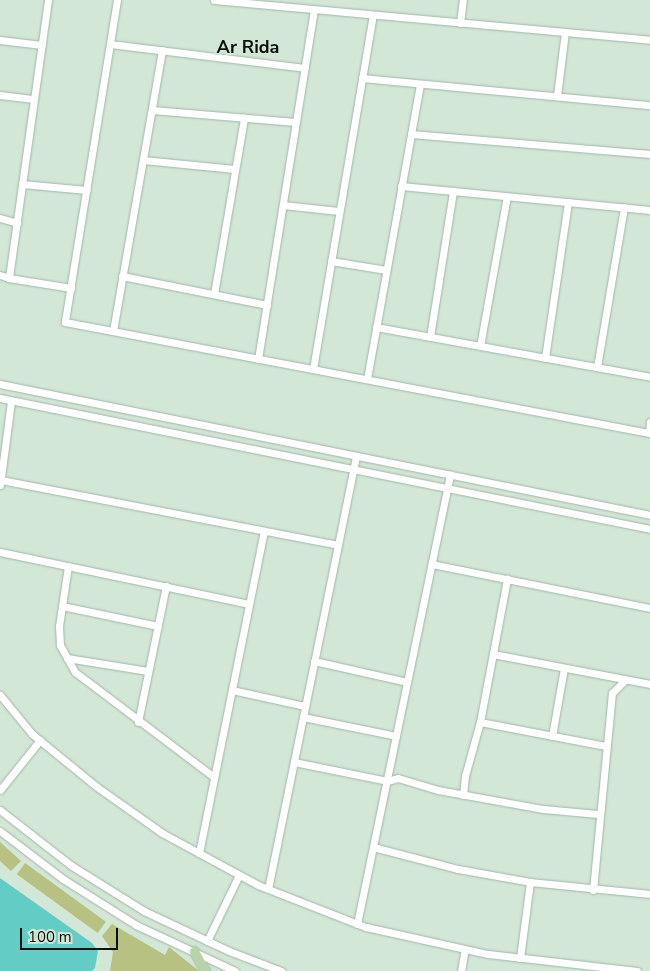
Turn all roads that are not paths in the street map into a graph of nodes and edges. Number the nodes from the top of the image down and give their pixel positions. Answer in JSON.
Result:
{"nodes":[{"id":1,"x":48,"y":0,"type":"edge"},
{"id":2,"x":118,"y":0,"type":"edge"},
{"id":3,"x":214,"y":0,"type":"edge"},
{"id":4,"x":463,"y":0,"type":"edge"},
{"id":5,"x":251,"y":2,"type":"edge"},
{"id":6,"x":314,"y":10,"type":"junction"},
{"id":7,"x":373,"y":16,"type":"junction"},
{"id":8,"x":460,"y":23,"type":"junction"},
{"id":9,"x":566,"y":32,"type":"junction"},
{"id":10,"x":0,"y":40,"type":"edge"},
{"id":11,"x":650,"y":40,"type":"edge"},
{"id":12,"x":110,"y":44,"type":"junction"},
{"id":13,"x":42,"y":45,"type":"junction"},
{"id":14,"x":162,"y":50,"type":"junction"},
{"id":15,"x":305,"y":68,"type":"junction"},
{"id":16,"x":362,"y":78,"type":"junction"},
{"id":17,"x":420,"y":84,"type":"junction"},
{"id":18,"x":0,"y":95,"type":"edge"},
{"id":19,"x":557,"y":96,"type":"junction"},
{"id":20,"x":34,"y":99,"type":"junction"},
{"id":21,"x":650,"y":104,"type":"edge"},
{"id":22,"x":152,"y":110,"type":"junction"},
{"id":23,"x":244,"y":118,"type":"junction"},
{"id":24,"x":296,"y":122,"type":"junction"},
{"id":25,"x":411,"y":134,"type":"junction"},
{"id":26,"x":650,"y":154,"type":"edge"},
{"id":27,"x":143,"y":160,"type":"junction"},
{"id":28,"x":235,"y":169,"type":"junction"},
{"id":29,"x":22,"y":184,"type":"junction"},
{"id":30,"x":401,"y":186,"type":"junction"},
{"id":31,"x":87,"y":190,"type":"junction"},
{"id":32,"x":452,"y":191,"type":"junction"},
{"id":33,"x":507,"y":196,"type":"junction"},
{"id":34,"x":568,"y":202,"type":"junction"},
{"id":35,"x":283,"y":205,"type":"junction"},
{"id":36,"x":624,"y":207,"type":"junction"},
{"id":37,"x":650,"y":210,"type":"edge"},
{"id":38,"x":340,"y":211,"type":"junction"},
{"id":39,"x":0,"y":218,"type":"edge"},
{"id":40,"x":17,"y":224,"type":"junction"},
{"id":41,"x":331,"y":261,"type":"junction"},
{"id":42,"x":386,"y":270,"type":"junction"},
{"id":43,"x":0,"y":275,"type":"edge"},
{"id":44,"x":122,"y":276,"type":"junction"},
{"id":45,"x":9,"y":278,"type":"junction"},
{"id":46,"x":71,"y":288,"type":"junction"},
{"id":47,"x":214,"y":294,"type":"junction"},
{"id":48,"x":267,"y":305,"type":"junction"},
{"id":49,"x":376,"y":327,"type":"junction"},
{"id":50,"x":113,"y":331,"type":"junction"},
{"id":51,"x":430,"y":337,"type":"junction"},
{"id":52,"x":480,"y":346,"type":"junction"},
{"id":53,"x":545,"y":358,"type":"junction"},
{"id":54,"x":258,"y":359,"type":"junction"},
{"id":55,"x":597,"y":367,"type":"junction"},
{"id":56,"x":312,"y":369,"type":"junction"},
{"id":57,"x":650,"y":377,"type":"edge"},
{"id":58,"x":367,"y":379,"type":"junction"},
{"id":59,"x":0,"y":384,"type":"edge"},
{"id":60,"x":0,"y":398,"type":"edge"},
{"id":61,"x":12,"y":401,"type":"junction"},
{"id":62,"x":650,"y":422,"type":"edge"},
{"id":63,"x":356,"y":456,"type":"junction"},
{"id":64,"x":353,"y":469,"type":"junction"},
{"id":65,"x":450,"y":475,"type":"junction"},
{"id":66,"x":0,"y":482,"type":"edge"},
{"id":67,"x":448,"y":488,"type":"junction"},
{"id":68,"x":650,"y":515,"type":"edge"},
{"id":69,"x":650,"y":529,"type":"edge"},
{"id":70,"x":264,"y":531,"type":"junction"},
{"id":71,"x":338,"y":546,"type":"junction"},
{"id":72,"x":0,"y":552,"type":"edge"},
{"id":73,"x":432,"y":564,"type":"junction"},
{"id":74,"x":68,"y":566,"type":"junction"},
{"id":75,"x":507,"y":579,"type":"junction"},
{"id":76,"x":166,"y":586,"type":"junction"},
{"id":77,"x":249,"y":604,"type":"junction"},
{"id":78,"x":62,"y":606,"type":"junction"},
{"id":79,"x":650,"y":608,"type":"edge"},
{"id":80,"x":158,"y":626,"type":"junction"},
{"id":81,"x":493,"y":654,"type":"junction"},
{"id":82,"x":67,"y":658,"type":"junction"},
{"id":83,"x":314,"y":661,"type":"junction"},
{"id":84,"x":564,"y":668,"type":"junction"},
{"id":85,"x":148,"y":671,"type":"junction"},
{"id":86,"x":612,"y":678,"type":"junction"},
{"id":87,"x":624,"y":681,"type":"junction"},
{"id":88,"x":408,"y":682,"type":"junction"},
{"id":89,"x":650,"y":684,"type":"edge"},
{"id":90,"x":232,"y":690,"type":"junction"},
{"id":91,"x":612,"y":693,"type":"junction"},
{"id":92,"x":0,"y":696,"type":"edge"},
{"id":93,"x":305,"y":706,"type":"junction"},
{"id":94,"x":303,"y":717,"type":"junction"},
{"id":95,"x":138,"y":722,"type":"junction"},
{"id":96,"x":480,"y":722,"type":"junction"},
{"id":97,"x":396,"y":736,"type":"junction"},
{"id":98,"x":552,"y":736,"type":"junction"},
{"id":99,"x":40,"y":740,"type":"junction"},
{"id":100,"x":606,"y":746,"type":"junction"},
{"id":101,"x":294,"y":762,"type":"junction"},
{"id":102,"x":214,"y":777,"type":"junction"},
{"id":103,"x":387,"y":781,"type":"junction"},
{"id":104,"x":0,"y":790,"type":"edge"},
{"id":105,"x":463,"y":794,"type":"junction"},
{"id":106,"x":0,"y":810,"type":"edge"},
{"id":107,"x":598,"y":814,"type":"junction"},
{"id":108,"x":0,"y":832,"type":"edge"},
{"id":109,"x":373,"y":847,"type":"junction"},
{"id":110,"x":199,"y":853,"type":"junction"},
{"id":111,"x":239,"y":875,"type":"junction"},
{"id":112,"x":530,"y":882,"type":"junction"},
{"id":113,"x":268,"y":889,"type":"junction"},
{"id":114,"x":592,"y":890,"type":"junction"},
{"id":115,"x":650,"y":894,"type":"edge"},
{"id":116,"x":357,"y":924,"type":"junction"},
{"id":117,"x":207,"y":941,"type":"junction"},
{"id":118,"x":466,"y":949,"type":"junction"},
{"id":119,"x":194,"y":951,"type":"junction"},
{"id":120,"x":520,"y":958,"type":"junction"},
{"id":121,"x":206,"y":971,"type":"edge"},
{"id":122,"x":235,"y":971,"type":"edge"},
{"id":123,"x":281,"y":971,"type":"edge"},
{"id":124,"x":461,"y":971,"type":"edge"},
{"id":125,"x":637,"y":971,"type":"edge"}],
"edges":[{"from":1,"to":13,"type":"street"},
{"from":2,"to":12,"type":"street"},
{"from":3,"to":5,"type":"street"},
{"from":4,"to":8,"type":"street"},
{"from":5,"to":6,"type":"street"},
{"from":6,"to":7,"type":"street"},
{"from":6,"to":15,"type":"street"},
{"from":7,"to":8,"type":"street"},
{"from":7,"to":16,"type":"street"},
{"from":8,"to":9,"type":"street"},
{"from":9,"to":11,"type":"street"},
{"from":9,"to":19,"type":"street"},
{"from":10,"to":13,"type":"street"},
{"from":12,"to":14,"type":"street"},
{"from":12,"to":31,"type":"street"},
{"from":13,"to":20,"type":"street"},
{"from":14,"to":15,"type":"street"},
{"from":14,"to":22,"type":"street"},
{"from":15,"to":24,"type":"street"},
{"from":16,"to":17,"type":"street"},
{"from":16,"to":38,"type":"street"},
{"from":17,"to":19,"type":"street"},
{"from":17,"to":25,"type":"street"},
{"from":18,"to":20,"type":"street"},
{"from":19,"to":21,"type":"street"},
{"from":20,"to":29,"type":"street"},
{"from":22,"to":23,"type":"street"},
{"from":22,"to":27,"type":"street"},
{"from":23,"to":24,"type":"street"},
{"from":23,"to":28,"type":"street"},
{"from":24,"to":35,"type":"street"},
{"from":25,"to":26,"type":"street"},
{"from":25,"to":30,"type":"street"},
{"from":27,"to":28,"type":"street"},
{"from":27,"to":44,"type":"street"},
{"from":28,"to":47,"type":"street"},
{"from":29,"to":31,"type":"street"},
{"from":29,"to":40,"type":"street"},
{"from":30,"to":32,"type":"street"},
{"from":30,"to":42,"type":"street"},
{"from":31,"to":46,"type":"street"},
{"from":32,"to":33,"type":"street"},
{"from":32,"to":51,"type":"street"},
{"from":33,"to":34,"type":"street"},
{"from":33,"to":52,"type":"street"},
{"from":34,"to":36,"type":"street"},
{"from":34,"to":53,"type":"street"},
{"from":35,"to":38,"type":"street"},
{"from":35,"to":48,"type":"street"},
{"from":36,"to":37,"type":"street"},
{"from":36,"to":55,"type":"street"},
{"from":38,"to":41,"type":"street"},
{"from":39,"to":40,"type":"street"},
{"from":40,"to":45,"type":"street"},
{"from":41,"to":42,"type":"street"},
{"from":41,"to":56,"type":"street"},
{"from":42,"to":49,"type":"street"},
{"from":43,"to":45,"type":"street"},
{"from":44,"to":47,"type":"street"},
{"from":44,"to":50,"type":"street"},
{"from":45,"to":46,"type":"street"},
{"from":46,"to":50,"type":"street"},
{"from":47,"to":48,"type":"street"},
{"from":48,"to":54,"type":"street"},
{"from":49,"to":51,"type":"street"},
{"from":49,"to":58,"type":"street"},
{"from":50,"to":54,"type":"street"},
{"from":51,"to":52,"type":"street"},
{"from":52,"to":53,"type":"street"},
{"from":53,"to":55,"type":"street"},
{"from":54,"to":56,"type":"street"},
{"from":55,"to":57,"type":"street"},
{"from":56,"to":58,"type":"street"},
{"from":58,"to":62,"type":"street"},
{"from":59,"to":63,"type":"street"},
{"from":60,"to":61,"type":"street"},
{"from":61,"to":64,"type":"street"},
{"from":61,"to":66,"type":"street"},
{"from":63,"to":64,"type":"street"},
{"from":63,"to":65,"type":"street"},
{"from":64,"to":67,"type":"street"},
{"from":64,"to":71,"type":"street"},
{"from":65,"to":67,"type":"street"},
{"from":65,"to":68,"type":"street"},
{"from":66,"to":70,"type":"street"},
{"from":67,"to":69,"type":"street"},
{"from":67,"to":73,"type":"street"},
{"from":70,"to":71,"type":"street"},
{"from":70,"to":77,"type":"street"},
{"from":71,"to":83,"type":"street"},
{"from":72,"to":74,"type":"street"},
{"from":73,"to":75,"type":"street"},
{"from":73,"to":88,"type":"street"},
{"from":74,"to":76,"type":"street"},
{"from":74,"to":78,"type":"street"},
{"from":75,"to":79,"type":"street"},
{"from":75,"to":81,"type":"street"},
{"from":76,"to":77,"type":"street"},
{"from":76,"to":80,"type":"street"},
{"from":77,"to":90,"type":"street"},
{"from":78,"to":80,"type":"street"},
{"from":78,"to":82,"type":"street"},
{"from":80,"to":85,"type":"street"},
{"from":81,"to":84,"type":"street"},
{"from":81,"to":96,"type":"street"},
{"from":82,"to":85,"type":"street"},
{"from":82,"to":95,"type":"street"},
{"from":83,"to":88,"type":"street"},
{"from":83,"to":93,"type":"street"},
{"from":84,"to":86,"type":"street"},
{"from":84,"to":98,"type":"street"},
{"from":85,"to":95,"type":"street"},
{"from":86,"to":87,"type":"street"},
{"from":86,"to":91,"type":"street"},
{"from":87,"to":89,"type":"street"},
{"from":87,"to":91,"type":"street"},
{"from":88,"to":97,"type":"street"},
{"from":90,"to":93,"type":"street"},
{"from":90,"to":102,"type":"street"},
{"from":91,"to":100,"type":"street"},
{"from":92,"to":99,"type":"street"},
{"from":93,"to":94,"type":"street"},
{"from":94,"to":97,"type":"street"},
{"from":94,"to":101,"type":"street"},
{"from":95,"to":102,"type":"street"},
{"from":96,"to":98,"type":"street"},
{"from":96,"to":105,"type":"street"},
{"from":97,"to":103,"type":"street"},
{"from":98,"to":100,"type":"street"},
{"from":99,"to":104,"type":"street"},
{"from":99,"to":110,"type":"street"},
{"from":100,"to":107,"type":"street"},
{"from":101,"to":103,"type":"street"},
{"from":101,"to":113,"type":"street"},
{"from":102,"to":110,"type":"street"},
{"from":103,"to":105,"type":"street"},
{"from":103,"to":109,"type":"street"},
{"from":105,"to":107,"type":"street"},
{"from":106,"to":117,"type":"street"},
{"from":107,"to":114,"type":"street"},
{"from":108,"to":119,"type":"street"},
{"from":109,"to":112,"type":"street"},
{"from":109,"to":116,"type":"street"},
{"from":110,"to":111,"type":"street"},
{"from":111,"to":113,"type":"street"},
{"from":111,"to":117,"type":"street"},
{"from":112,"to":114,"type":"street"},
{"from":112,"to":120,"type":"street"},
{"from":113,"to":116,"type":"street"},
{"from":114,"to":115,"type":"street"},
{"from":116,"to":118,"type":"street"},
{"from":117,"to":123,"type":"street"},
{"from":118,"to":120,"type":"street"},
{"from":118,"to":124,"type":"street"},
{"from":119,"to":121,"type":"main road"},
{"from":119,"to":122,"type":"street"},
{"from":120,"to":125,"type":"street"}]}
